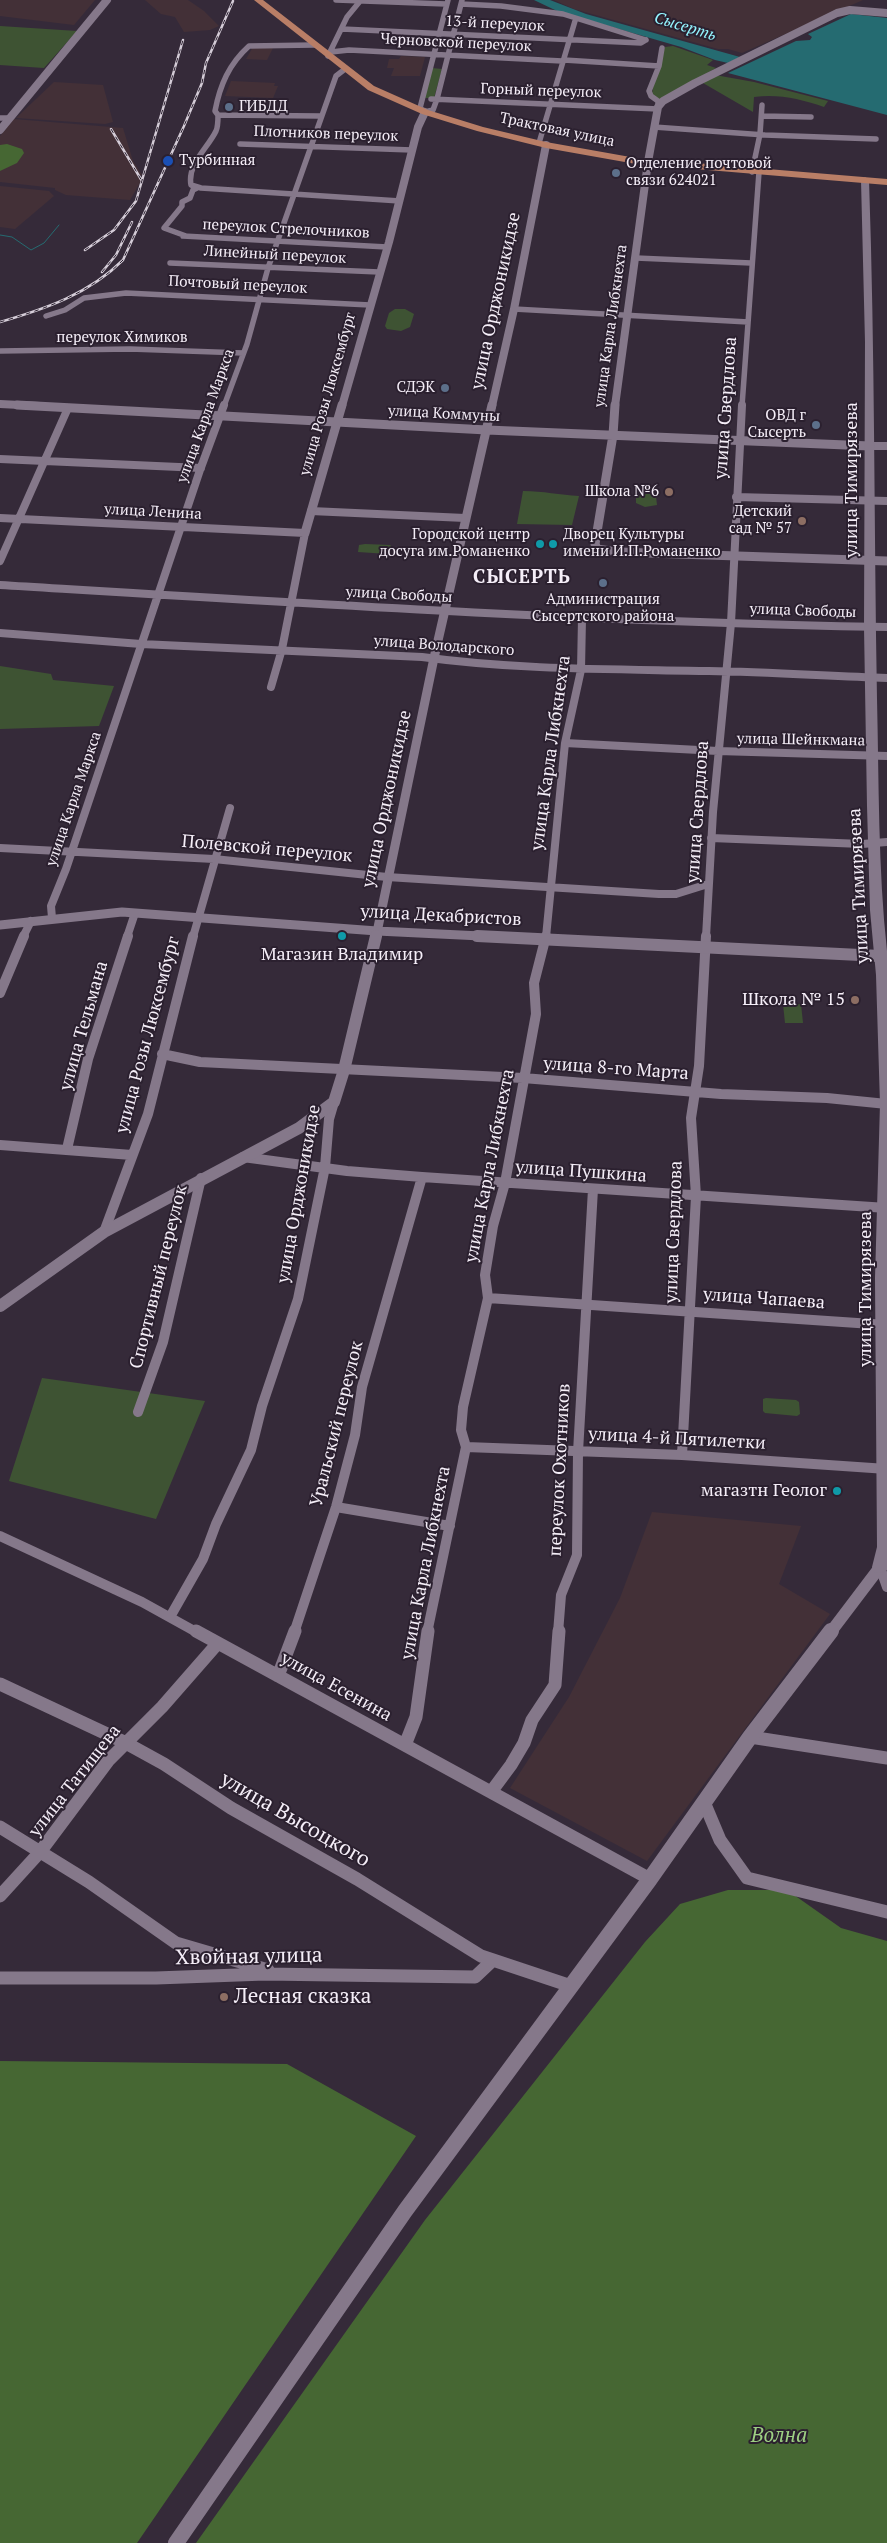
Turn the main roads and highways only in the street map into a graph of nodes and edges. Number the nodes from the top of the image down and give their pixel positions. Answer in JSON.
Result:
{"nodes":[{"id":1,"x":258,"y":0,"type":"edge"},
{"id":2,"x":865,"y":180,"type":"junction"},
{"id":3,"x":887,"y":182,"type":"edge"},
{"id":4,"x":880,"y":755,"type":"edge"},
{"id":5,"x":881,"y":843,"type":"edge"},
{"id":6,"x":882,"y":908,"type":"edge"},
{"id":7,"x":886,"y":1044,"type":"edge"},
{"id":8,"x":887,"y":1104,"type":"edge"},
{"id":9,"x":886,"y":1208,"type":"edge"},
{"id":10,"x":885,"y":1325,"type":"edge"},
{"id":11,"x":886,"y":1400,"type":"edge"},
{"id":12,"x":886,"y":1469,"type":"edge"},
{"id":13,"x":884,"y":1568,"type":"edge"}],
"edges":[{"from":1,"to":2,"type":"main road","name":"Трактовая улица"},
{"from":2,"to":3,"type":"main road","name":"Трактовая улица"},
{"from":2,"to":4,"type":"main road","name":"улица Тимирязева"},
{"from":4,"to":5,"type":"main road","name":"улица Тимирязева"},
{"from":5,"to":6,"type":"main road","name":"улица Тимирязева"},
{"from":6,"to":7,"type":"main road","name":"улица Тимирязева"},
{"from":7,"to":8,"type":"main road","name":"улица Тимирязева"},
{"from":8,"to":9,"type":"main road","name":"улица Тимирязева"},
{"from":9,"to":10,"type":"main road","name":"улица Тимирязева"},
{"from":10,"to":11,"type":"main road","name":"улица Тимирязева"},
{"from":11,"to":12,"type":"main road","name":"улица Тимирязева"},
{"from":12,"to":13,"type":"main road","name":"улица Тимирязева"}]}
